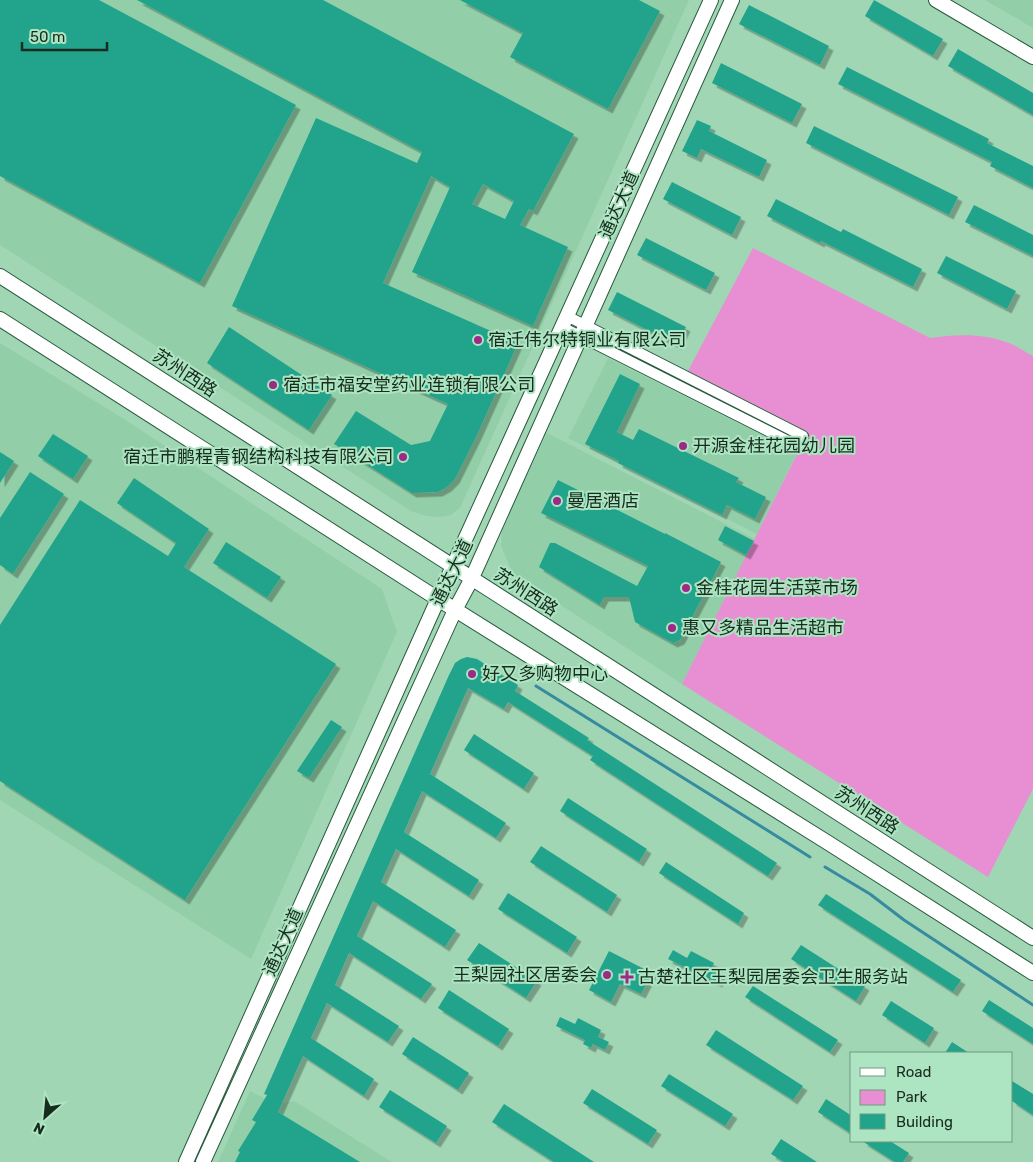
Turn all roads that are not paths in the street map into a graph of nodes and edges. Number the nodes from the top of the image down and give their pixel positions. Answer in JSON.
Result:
{"nodes":[{"id":1,"x":711,"y":0,"type":"edge"},
{"id":2,"x":732,"y":0,"type":"edge"},
{"id":3,"x":936,"y":0,"type":"edge"},
{"id":4,"x":1033,"y":57,"type":"edge"},
{"id":5,"x":0,"y":276,"type":"edge"},
{"id":6,"x":0,"y":319,"type":"edge"},
{"id":7,"x":565,"y":321,"type":"junction"},
{"id":8,"x":584,"y":331,"type":"junction"},
{"id":9,"x":685,"y":375,"type":"junction"},
{"id":10,"x":680,"y":386,"type":"junction"},
{"id":11,"x":718,"y":392,"type":"junction"},
{"id":12,"x":713,"y":403,"type":"junction"},
{"id":13,"x":453,"y":568,"type":"junction"},
{"id":14,"x":472,"y":580,"type":"junction"},
{"id":15,"x":438,"y":600,"type":"junction"},
{"id":16,"x":455,"y":610,"type":"junction"},
{"id":17,"x":1033,"y":938,"type":"edge"},
{"id":18,"x":1033,"y":973,"type":"edge"},
{"id":19,"x":186,"y":1162,"type":"edge"},
{"id":20,"x":204,"y":1162,"type":"edge"}],
"edges":[{"from":1,"to":7,"type":"main road","name":"通达大道"},
{"from":2,"to":8,"type":"main road","name":"通达大道"},
{"from":3,"to":4,"type":"main road"},
{"from":5,"to":13,"type":"main road","name":"苏州西路"},
{"from":6,"to":15,"type":"main road"},
{"from":7,"to":8,"type":"street"},
{"from":7,"to":13,"type":"main road","name":"通达大道"},
{"from":8,"to":9,"type":"street"},
{"from":8,"to":10,"type":"street"},
{"from":8,"to":14,"type":"main road","name":"通达大道"},
{"from":9,"to":10,"type":"street"},
{"from":9,"to":11,"type":"street"},
{"from":10,"to":12,"type":"street"},
{"from":11,"to":12,"type":"street"},
{"from":11,"to":12,"type":"street"},
{"from":13,"to":14,"type":"main road","name":"苏州西路"},
{"from":13,"to":15,"type":"main road","name":"通达大道"},
{"from":14,"to":16,"type":"main road","name":"通达大道"},
{"from":14,"to":17,"type":"main road","name":"苏州西路"},
{"from":15,"to":16,"type":"main road"},
{"from":15,"to":19,"type":"main road","name":"通达大道"},
{"from":16,"to":18,"type":"main road"},
{"from":16,"to":20,"type":"main road","name":"通达大道"}]}
